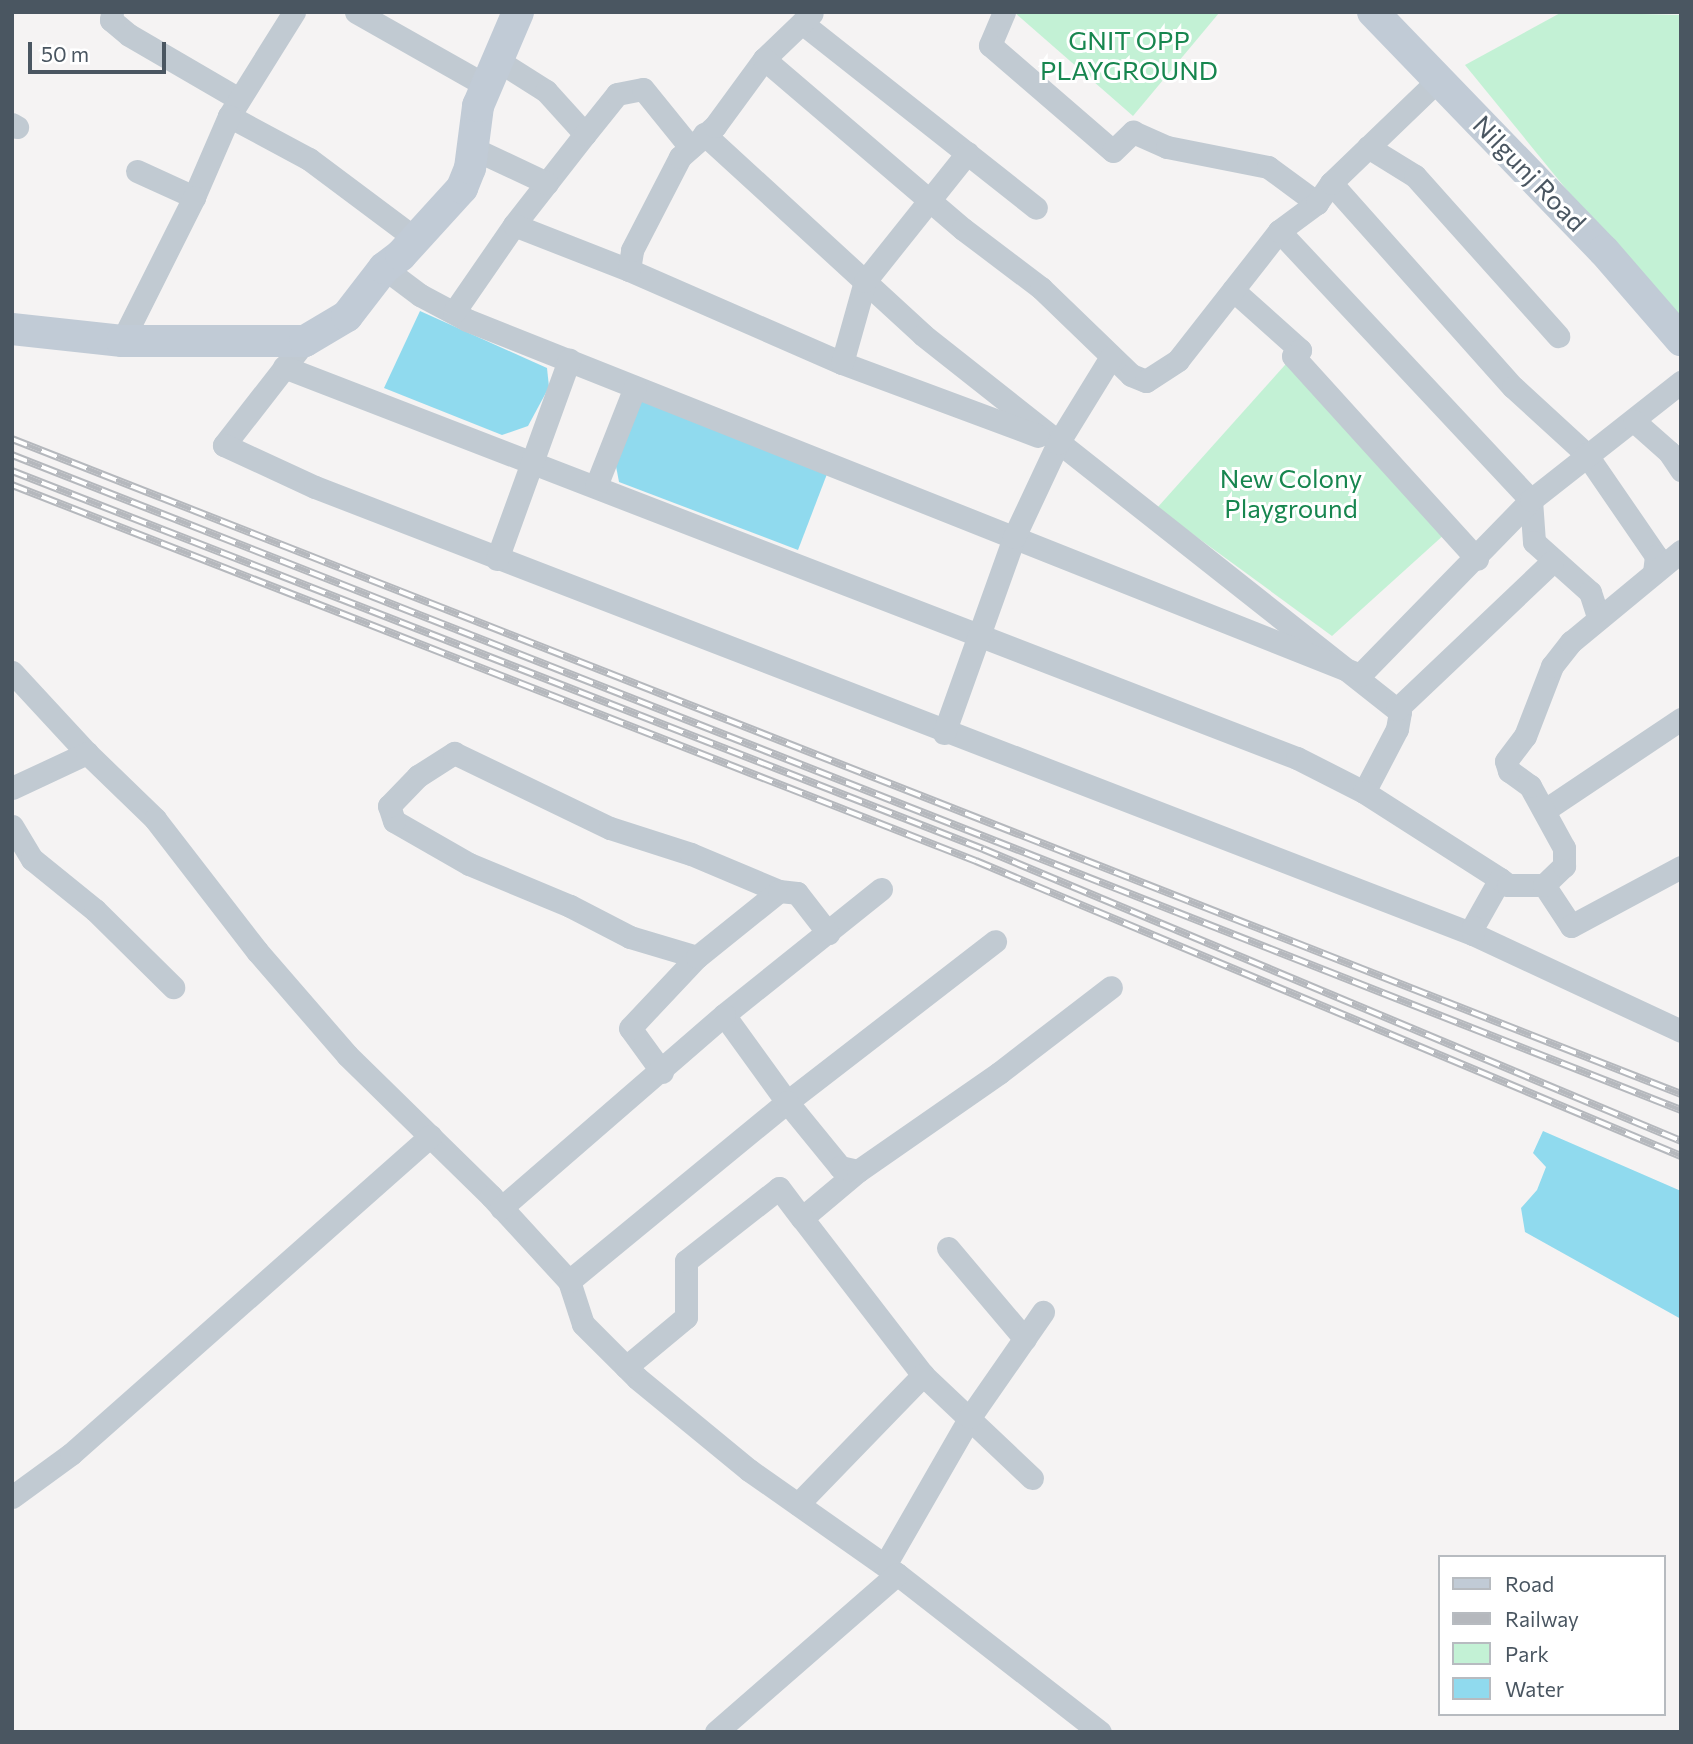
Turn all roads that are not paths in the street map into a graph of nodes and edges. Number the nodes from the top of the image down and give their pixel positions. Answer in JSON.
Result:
{"nodes":[{"id":1,"x":112,"y":12,"type":"edge"},
{"id":2,"x":294,"y":12,"type":"edge"},
{"id":3,"x":356,"y":12,"type":"edge"},
{"id":4,"x":519,"y":12,"type":"edge"},
{"id":5,"x":1004,"y":12,"type":"edge"},
{"id":6,"x":1374,"y":12,"type":"edge"},
{"id":7,"x":807,"y":18,"type":"edge"},
{"id":8,"x":764,"y":59,"type":"junction"},
{"id":9,"x":491,"y":72,"type":"junction"},
{"id":10,"x":1439,"y":79,"type":"junction"},
{"id":11,"x":234,"y":108,"type":"junction"},
{"id":12,"x":585,"y":134,"type":"junction"},
{"id":13,"x":697,"y":140,"type":"junction"},
{"id":14,"x":470,"y":147,"type":"junction"},
{"id":15,"x":1368,"y":147,"type":"junction"},
{"id":16,"x":967,"y":153,"type":"junction"},
{"id":17,"x":137,"y":171,"type":"dead end"},
{"id":18,"x":547,"y":183,"type":"junction"},
{"id":19,"x":1331,"y":183,"type":"junction"},
{"id":20,"x":194,"y":197,"type":"junction"},
{"id":21,"x":932,"y":201,"type":"junction"},
{"id":22,"x":1317,"y":203,"type":"junction"},
{"id":23,"x":1036,"y":208,"type":"dead end"},
{"id":24,"x":514,"y":225,"type":"junction"},
{"id":25,"x":1279,"y":231,"type":"junction"},
{"id":26,"x":416,"y":239,"type":"junction"},
{"id":27,"x":384,"y":268,"type":"junction"},
{"id":28,"x":629,"y":270,"type":"junction"},
{"id":29,"x":865,"y":284,"type":"junction"},
{"id":30,"x":1233,"y":290,"type":"junction"},
{"id":31,"x":454,"y":312,"type":"junction"},
{"id":32,"x":12,"y":329,"type":"edge"},
{"id":33,"x":1559,"y":336,"type":"dead end"},
{"id":34,"x":1681,"y":340,"type":"edge"},
{"id":35,"x":122,"y":341,"type":"junction"},
{"id":36,"x":305,"y":341,"type":"junction"},
{"id":37,"x":1111,"y":358,"type":"junction"},
{"id":38,"x":569,"y":360,"type":"junction"},
{"id":39,"x":842,"y":363,"type":"junction"},
{"id":40,"x":284,"y":367,"type":"junction"},
{"id":41,"x":1681,"y":382,"type":"edge"},
{"id":42,"x":635,"y":387,"type":"junction"},
{"id":43,"x":1634,"y":421,"type":"junction"},
{"id":44,"x":1058,"y":443,"type":"junction"},
{"id":45,"x":1586,"y":454,"type":"junction"},
{"id":46,"x":531,"y":461,"type":"junction"},
{"id":47,"x":1681,"y":470,"type":"edge"},
{"id":48,"x":596,"y":486,"type":"junction"},
{"id":49,"x":1531,"y":500,"type":"junction"},
{"id":50,"x":1014,"y":537,"type":"junction"},
{"id":51,"x":1681,"y":551,"type":"edge"},
{"id":52,"x":497,"y":559,"type":"junction"},
{"id":53,"x":1477,"y":559,"type":"junction"},
{"id":54,"x":1552,"y":562,"type":"junction"},
{"id":55,"x":1654,"y":573,"type":"junction"},
{"id":56,"x":1599,"y":619,"type":"junction"},
{"id":57,"x":981,"y":634,"type":"junction"},
{"id":58,"x":12,"y":672,"type":"edge"},
{"id":59,"x":1360,"y":676,"type":"junction"},
{"id":60,"x":1397,"y":709,"type":"junction"},
{"id":61,"x":1681,"y":719,"type":"edge"},
{"id":62,"x":944,"y":733,"type":"junction"},
{"id":63,"x":87,"y":752,"type":"junction"},
{"id":64,"x":12,"y":788,"type":"edge"},
{"id":65,"x":1364,"y":792,"type":"junction"},
{"id":66,"x":1545,"y":810,"type":"junction"},
{"id":67,"x":12,"y":826,"type":"edge"},
{"id":68,"x":1681,"y":867,"type":"edge"},
{"id":69,"x":1500,"y":879,"type":"junction"},
{"id":70,"x":1544,"y":885,"type":"junction"},
{"id":71,"x":881,"y":889,"type":"dead end"},
{"id":72,"x":779,"y":891,"type":"junction"},
{"id":73,"x":828,"y":933,"type":"junction"},
{"id":74,"x":1473,"y":934,"type":"junction"},
{"id":75,"x":995,"y":941,"type":"dead end"},
{"id":76,"x":697,"y":957,"type":"junction"},
{"id":77,"x":173,"y":987,"type":"dead end"},
{"id":78,"x":1111,"y":987,"type":"dead end"},
{"id":79,"x":724,"y":1016,"type":"junction"},
{"id":80,"x":1681,"y":1031,"type":"edge"},
{"id":81,"x":662,"y":1072,"type":"junction"},
{"id":82,"x":787,"y":1102,"type":"junction"},
{"id":83,"x":430,"y":1136,"type":"junction"},
{"id":84,"x":858,"y":1171,"type":"junction"},
{"id":85,"x":501,"y":1208,"type":"junction"},
{"id":86,"x":802,"y":1218,"type":"junction"},
{"id":87,"x":948,"y":1248,"type":"dead end"},
{"id":88,"x":569,"y":1281,"type":"junction"},
{"id":89,"x":1043,"y":1312,"type":"dead end"},
{"id":90,"x":1025,"y":1339,"type":"junction"},
{"id":91,"x":626,"y":1367,"type":"junction"},
{"id":92,"x":923,"y":1375,"type":"junction"},
{"id":93,"x":970,"y":1417,"type":"junction"},
{"id":94,"x":1031,"y":1478,"type":"dead end"},
{"id":95,"x":12,"y":1497,"type":"edge"},
{"id":96,"x":798,"y":1504,"type":"junction"},
{"id":97,"x":891,"y":1570,"type":"junction"},
{"id":98,"x":716,"y":1732,"type":"edge"},
{"id":99,"x":1100,"y":1732,"type":"edge"}],
"edges":[{"from":1,"to":11,"type":"street"},
{"from":2,"to":11,"type":"street"},
{"from":3,"to":9,"type":"street"},
{"from":4,"to":9,"type":"street"},
{"from":5,"to":22,"type":"street"},
{"from":6,"to":10,"type":"street","name":"Nilgunj Road"},
{"from":7,"to":8,"type":"street"},
{"from":7,"to":16,"type":"street"},
{"from":8,"to":13,"type":"street"},
{"from":8,"to":21,"type":"street"},
{"from":9,"to":12,"type":"street"},
{"from":9,"to":14,"type":"street"},
{"from":10,"to":15,"type":"street"},
{"from":10,"to":34,"type":"street","name":"Nilgunj Road"},
{"from":11,"to":20,"type":"street"},
{"from":11,"to":26,"type":"street"},
{"from":12,"to":13,"type":"street"},
{"from":12,"to":18,"type":"street"},
{"from":13,"to":28,"type":"street"},
{"from":13,"to":29,"type":"street"},
{"from":14,"to":18,"type":"street"},
{"from":14,"to":26,"type":"street"},
{"from":15,"to":19,"type":"street"},
{"from":15,"to":33,"type":"street"},
{"from":16,"to":21,"type":"street"},
{"from":16,"to":23,"type":"street"},
{"from":17,"to":20,"type":"street"},
{"from":18,"to":24,"type":"street"},
{"from":19,"to":22,"type":"street"},
{"from":19,"to":45,"type":"street"},
{"from":20,"to":35,"type":"street"},
{"from":21,"to":29,"type":"street"},
{"from":21,"to":37,"type":"street"},
{"from":22,"to":25,"type":"street"},
{"from":24,"to":28,"type":"street"},
{"from":24,"to":31,"type":"street"},
{"from":25,"to":30,"type":"street"},
{"from":25,"to":49,"type":"street"},
{"from":26,"to":27,"type":"street"},
{"from":27,"to":31,"type":"street"},
{"from":27,"to":36,"type":"street"},
{"from":28,"to":39,"type":"street"},
{"from":29,"to":39,"type":"street"},
{"from":29,"to":44,"type":"street"},
{"from":30,"to":37,"type":"street"},
{"from":30,"to":53,"type":"street"},
{"from":31,"to":38,"type":"street"},
{"from":32,"to":35,"type":"street"},
{"from":35,"to":36,"type":"street"},
{"from":36,"to":40,"type":"street"},
{"from":37,"to":44,"type":"street"},
{"from":38,"to":42,"type":"street"},
{"from":38,"to":46,"type":"street"},
{"from":39,"to":44,"type":"street"},
{"from":40,"to":46,"type":"street"},
{"from":40,"to":52,"type":"street"},
{"from":41,"to":43,"type":"street"},
{"from":42,"to":48,"type":"street"},
{"from":42,"to":50,"type":"street"},
{"from":43,"to":45,"type":"street"},
{"from":43,"to":47,"type":"street"},
{"from":44,"to":50,"type":"street"},
{"from":44,"to":59,"type":"street"},
{"from":45,"to":49,"type":"street"},
{"from":45,"to":55,"type":"street"},
{"from":46,"to":48,"type":"street"},
{"from":46,"to":52,"type":"street"},
{"from":48,"to":57,"type":"street"},
{"from":49,"to":53,"type":"street"},
{"from":49,"to":54,"type":"street"},
{"from":50,"to":57,"type":"street"},
{"from":50,"to":59,"type":"street"},
{"from":51,"to":55,"type":"street"},
{"from":52,"to":62,"type":"street"},
{"from":53,"to":59,"type":"street"},
{"from":54,"to":56,"type":"street"},
{"from":54,"to":60,"type":"street"},
{"from":55,"to":56,"type":"street"},
{"from":56,"to":66,"type":"street"},
{"from":57,"to":62,"type":"street"},
{"from":57,"to":65,"type":"street"},
{"from":58,"to":63,"type":"street"},
{"from":59,"to":60,"type":"street"},
{"from":60,"to":65,"type":"street"},
{"from":61,"to":66,"type":"street"},
{"from":62,"to":74,"type":"street"},
{"from":63,"to":64,"type":"street"},
{"from":63,"to":83,"type":"street"},
{"from":65,"to":69,"type":"street"},
{"from":66,"to":70,"type":"street"},
{"from":67,"to":77,"type":"street"},
{"from":68,"to":70,"type":"street"},
{"from":69,"to":70,"type":"street"},
{"from":69,"to":74,"type":"street"},
{"from":71,"to":73,"type":"street"},
{"from":72,"to":73,"type":"street"},
{"from":72,"to":76,"type":"street"},
{"from":72,"to":76,"type":"street"},
{"from":73,"to":79,"type":"street"},
{"from":74,"to":80,"type":"street"},
{"from":75,"to":82,"type":"street"},
{"from":76,"to":81,"type":"street"},
{"from":78,"to":84,"type":"street"},
{"from":79,"to":81,"type":"street"},
{"from":79,"to":82,"type":"street"},
{"from":81,"to":85,"type":"street"},
{"from":82,"to":84,"type":"street"},
{"from":82,"to":88,"type":"street"},
{"from":83,"to":85,"type":"street"},
{"from":83,"to":95,"type":"street"},
{"from":84,"to":86,"type":"street"},
{"from":85,"to":88,"type":"street"},
{"from":86,"to":91,"type":"street"},
{"from":86,"to":92,"type":"street"},
{"from":87,"to":90,"type":"street"},
{"from":88,"to":91,"type":"street"},
{"from":89,"to":90,"type":"street"},
{"from":90,"to":93,"type":"street"},
{"from":91,"to":96,"type":"street"},
{"from":92,"to":93,"type":"street"},
{"from":92,"to":96,"type":"street"},
{"from":93,"to":94,"type":"street"},
{"from":93,"to":97,"type":"street"},
{"from":96,"to":97,"type":"street"},
{"from":97,"to":98,"type":"street"},
{"from":97,"to":99,"type":"street"}]}
